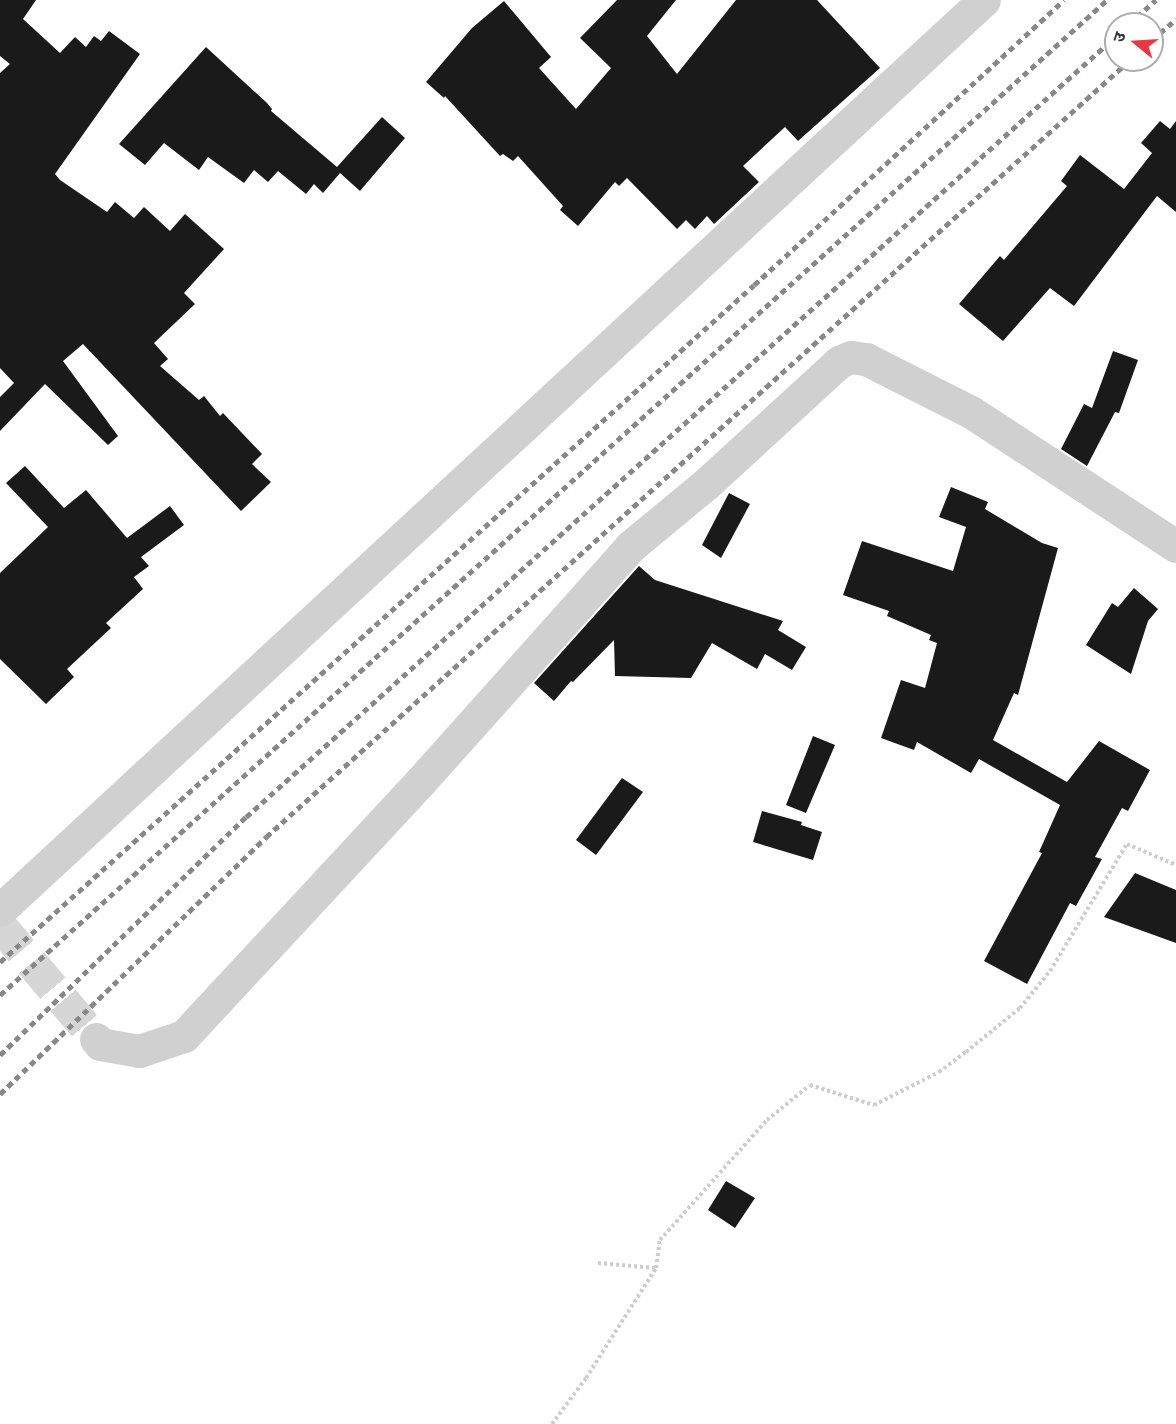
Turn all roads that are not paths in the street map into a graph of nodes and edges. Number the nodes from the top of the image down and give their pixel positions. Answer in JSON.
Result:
{"nodes":[{"id":1,"x":984,"y":0,"type":"edge"},
{"id":2,"x":1176,"y":546,"type":"edge"},
{"id":3,"x":0,"y":910,"type":"edge"},
{"id":4,"x":96,"y":1039,"type":"tunnel mouth"}],
"edges":[{"from":1,"to":3,"type":"street"},
{"from":2,"to":4,"type":"street"}]}
